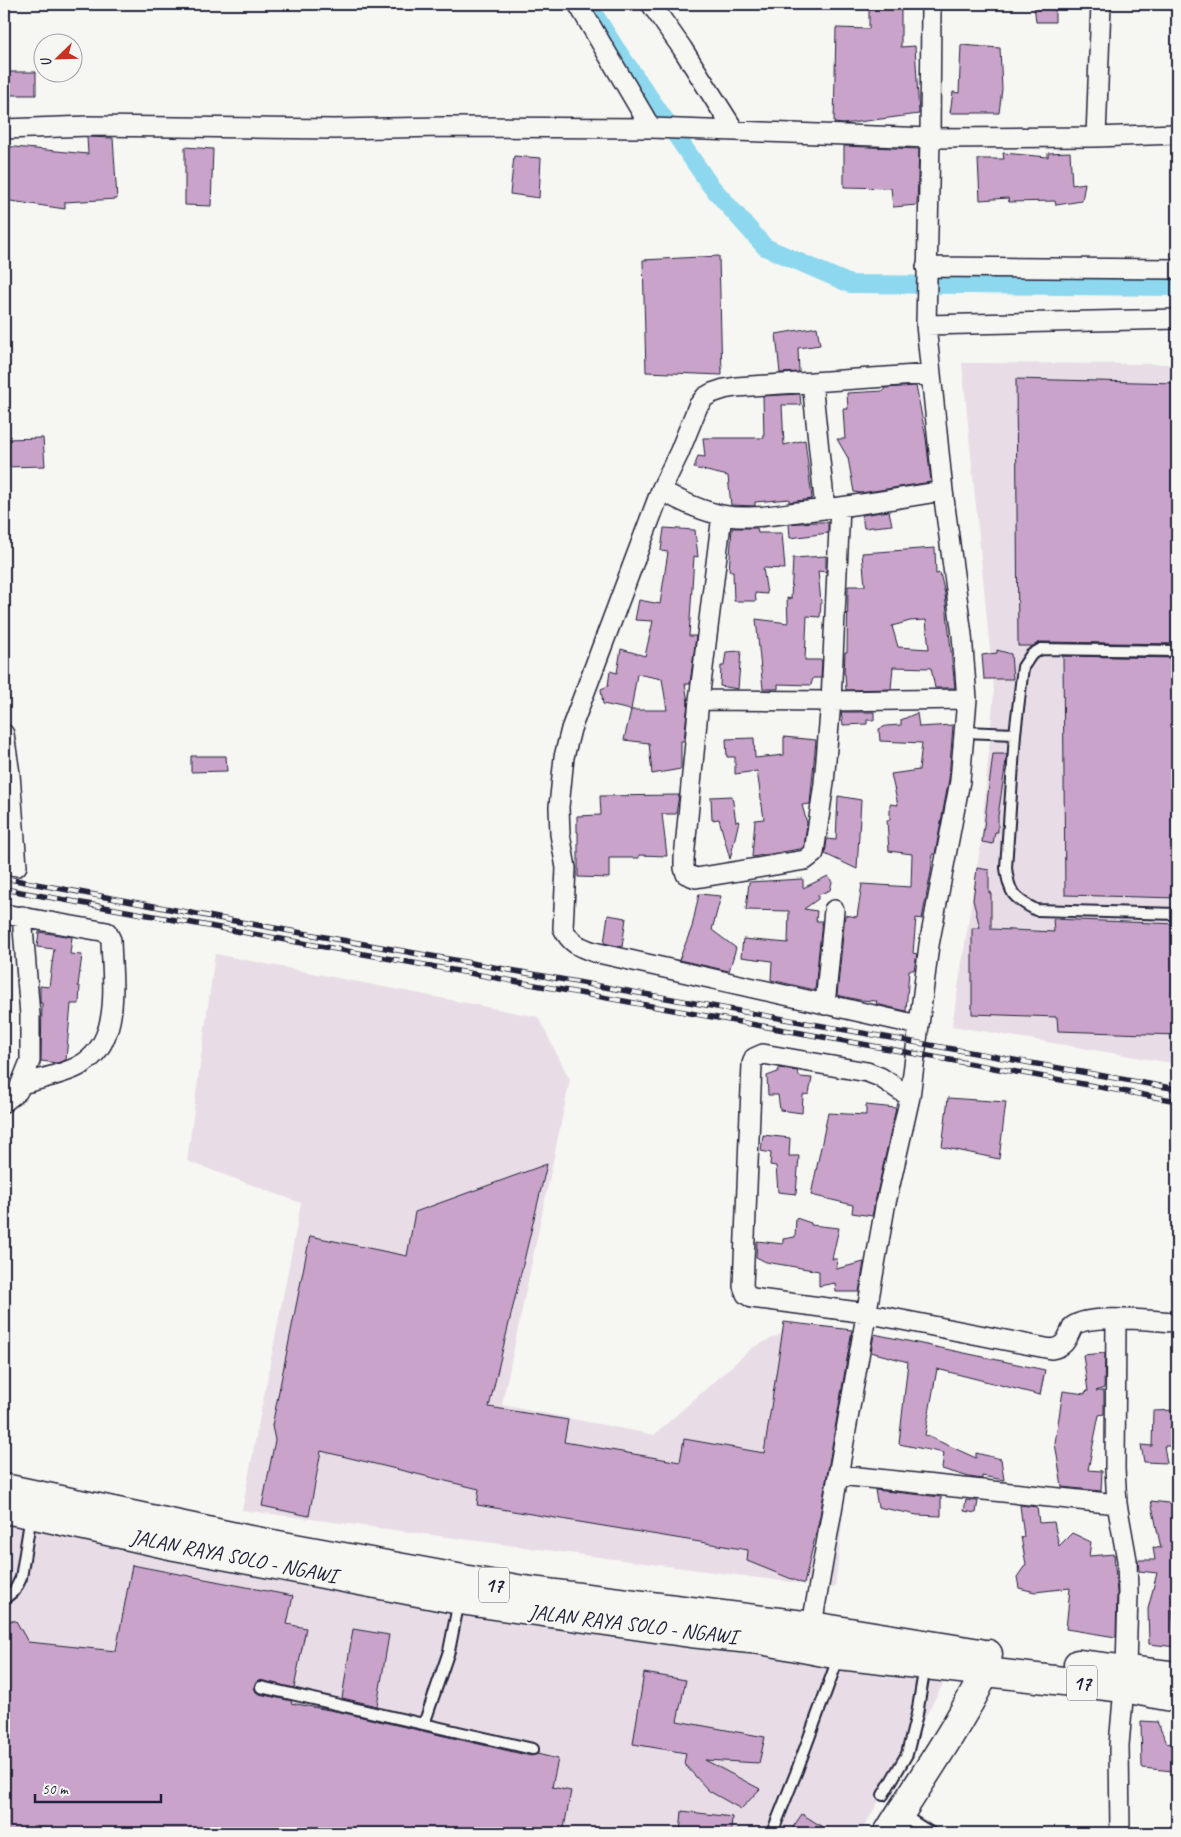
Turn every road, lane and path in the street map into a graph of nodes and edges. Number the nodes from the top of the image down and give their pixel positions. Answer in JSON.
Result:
{"nodes":[{"id":1,"x":578,"y":4,"type":"edge"},
{"id":2,"x":651,"y":4,"type":"edge"},
{"id":3,"x":931,"y":4,"type":"edge"},
{"id":4,"x":1101,"y":4,"type":"edge"},
{"id":5,"x":658,"y":128,"type":"junction"},
{"id":6,"x":4,"y":129,"type":"edge"},
{"id":7,"x":734,"y":130,"type":"junction"},
{"id":8,"x":1175,"y":134,"type":"dead end"},
{"id":9,"x":930,"y":138,"type":"junction"},
{"id":10,"x":1096,"y":138,"type":"junction"},
{"id":11,"x":1177,"y":269,"type":"edge"},
{"id":12,"x":926,"y":270,"type":"junction"},
{"id":13,"x":1177,"y":319,"type":"edge"},
{"id":14,"x":926,"y":321,"type":"junction"},
{"id":15,"x":931,"y":374,"type":"junction"},
{"id":16,"x":812,"y":382,"type":"junction"},
{"id":17,"x":661,"y":490,"type":"junction"},
{"id":18,"x":943,"y":491,"type":"junction"},
{"id":19,"x":833,"y":508,"type":"junction"},
{"id":20,"x":722,"y":515,"type":"junction"},
{"id":21,"x":1177,"y":651,"type":"edge"},
{"id":22,"x":967,"y":699,"type":"junction"},
{"id":23,"x":699,"y":700,"type":"junction"},
{"id":24,"x":832,"y":701,"type":"junction"},
{"id":25,"x":964,"y":732,"type":"junction"},
{"id":26,"x":4,"y":734,"type":"edge"},
{"id":27,"x":1015,"y":734,"type":"junction"},
{"id":28,"x":4,"y":864,"type":"edge"},
{"id":29,"x":834,"y":910,"type":"dead end"},
{"id":30,"x":1177,"y":914,"type":"edge"},
{"id":31,"x":13,"y":915,"type":"edge"},
{"id":32,"x":825,"y":1005,"type":"junction"},
{"id":33,"x":918,"y":1025,"type":"junction"},
{"id":34,"x":10,"y":1094,"type":"edge"},
{"id":35,"x":910,"y":1097,"type":"junction"},
{"id":36,"x":866,"y":1313,"type":"junction"},
{"id":37,"x":1116,"y":1320,"type":"junction"},
{"id":38,"x":1177,"y":1322,"type":"edge"},
{"id":39,"x":839,"y":1474,"type":"junction"},
{"id":40,"x":4,"y":1488,"type":"edge"},
{"id":41,"x":33,"y":1504,"type":"junction"},
{"id":42,"x":1117,"y":1504,"type":"junction"},
{"id":43,"x":4,"y":1509,"type":"edge"},
{"id":44,"x":4,"y":1599,"type":"edge"},
{"id":45,"x":460,"y":1600,"type":"junction"},
{"id":46,"x":810,"y":1637,"type":"junction"},
{"id":47,"x":839,"y":1655,"type":"junction"},
{"id":48,"x":987,"y":1663,"type":"junction"},
{"id":49,"x":925,"y":1665,"type":"junction"},
{"id":50,"x":1177,"y":1676,"type":"edge"},
{"id":51,"x":1125,"y":1678,"type":"junction"},
{"id":52,"x":261,"y":1687,"type":"dead end"},
{"id":53,"x":1177,"y":1698,"type":"edge"},
{"id":54,"x":424,"y":1724,"type":"junction"},
{"id":55,"x":533,"y":1749,"type":"dead end"},
{"id":56,"x":891,"y":1814,"type":"edge"},
{"id":57,"x":772,"y":1833,"type":"edge"},
{"id":58,"x":931,"y":1833,"type":"edge"},
{"id":59,"x":1120,"y":1833,"type":"edge"}],
"edges":[{"from":1,"to":5,"type":"street"},
{"from":2,"to":7,"type":"street"},
{"from":3,"to":9,"type":"street"},
{"from":4,"to":10,"type":"street"},
{"from":5,"to":6,"type":"street"},
{"from":5,"to":7,"type":"street"},
{"from":7,"to":9,"type":"street"},
{"from":8,"to":10,"type":"street"},
{"from":9,"to":10,"type":"street"},
{"from":9,"to":12,"type":"street"},
{"from":11,"to":12,"type":"street"},
{"from":12,"to":14,"type":"street"},
{"from":13,"to":14,"type":"street"},
{"from":14,"to":15,"type":"street"},
{"from":15,"to":16,"type":"street"},
{"from":15,"to":18,"type":"street"},
{"from":16,"to":17,"type":"street"},
{"from":16,"to":19,"type":"street"},
{"from":17,"to":20,"type":"street"},
{"from":17,"to":32,"type":"street"},
{"from":18,"to":19,"type":"street"},
{"from":18,"to":22,"type":"street"},
{"from":19,"to":20,"type":"street"},
{"from":19,"to":24,"type":"street"},
{"from":20,"to":23,"type":"street"},
{"from":21,"to":27,"type":"lane"},
{"from":22,"to":24,"type":"street"},
{"from":22,"to":25,"type":"street"},
{"from":23,"to":24,"type":"street"},
{"from":23,"to":24,"type":"street"},
{"from":25,"to":27,"type":"lane"},
{"from":25,"to":33,"type":"street"},
{"from":26,"to":28,"type":"street"},
{"from":27,"to":30,"type":"lane"},
{"from":29,"to":32,"type":"street"},
{"from":31,"to":34,"type":"street"},
{"from":31,"to":34,"type":"street"},
{"from":32,"to":33,"type":"street"},
{"from":33,"to":35,"type":"street"},
{"from":35,"to":36,"type":"street"},
{"from":35,"to":36,"type":"street"},
{"from":36,"to":37,"type":"street"},
{"from":36,"to":39,"type":"street"},
{"from":37,"to":38,"type":"street"},
{"from":37,"to":42,"type":"street"},
{"from":39,"to":42,"type":"street"},
{"from":39,"to":46,"type":"street"},
{"from":40,"to":41,"type":"main road","name":"JALAN RAYA SOLO - NGAWI","number":"17"},
{"from":41,"to":43,"type":"main road","name":"JALAN RAYA SOLO - NGAWI","number":"17"},
{"from":41,"to":44,"type":"lane"},
{"from":41,"to":45,"type":"main road","name":"JALAN RAYA SOLO - NGAWI","number":"17"},
{"from":41,"to":46,"type":"main road","name":"JALAN RAYA SOLO - NGAWI","number":"17"},
{"from":42,"to":51,"type":"street"},
{"from":45,"to":46,"type":"main road","name":"JALAN RAYA SOLO - NGAWI","number":"17"},
{"from":45,"to":54,"type":"lane"},
{"from":46,"to":47,"type":"main road","name":"JALAN RAYA SOLO - NGAWI","number":"17"},
{"from":46,"to":48,"type":"main road","name":"JALAN RAYA SOLO - NGAWI","number":"17"},
{"from":47,"to":49,"type":"main road","name":"JALAN RAYA SOLO - NGAWI","number":"17"},
{"from":47,"to":57,"type":"lane"},
{"from":48,"to":49,"type":"main road","name":"JALAN RAYA SOLO - NGAWI","number":"17"},
{"from":48,"to":51,"type":"main road","name":"JALAN RAYA SOLO - NGAWI","number":"17"},
{"from":48,"to":56,"type":"main road"},
{"from":49,"to":56,"type":"lane"},
{"from":50,"to":51,"type":"main road","name":"JALAN RAYA SOLO - NGAWI","number":"17"},
{"from":51,"to":53,"type":"main road","name":"JALAN RAYA SOLO - NGAWI","number":"17"},
{"from":51,"to":59,"type":"street"},
{"from":52,"to":54,"type":"lane"},
{"from":54,"to":55,"type":"lane"},
{"from":56,"to":58,"type":"lane"}]}
